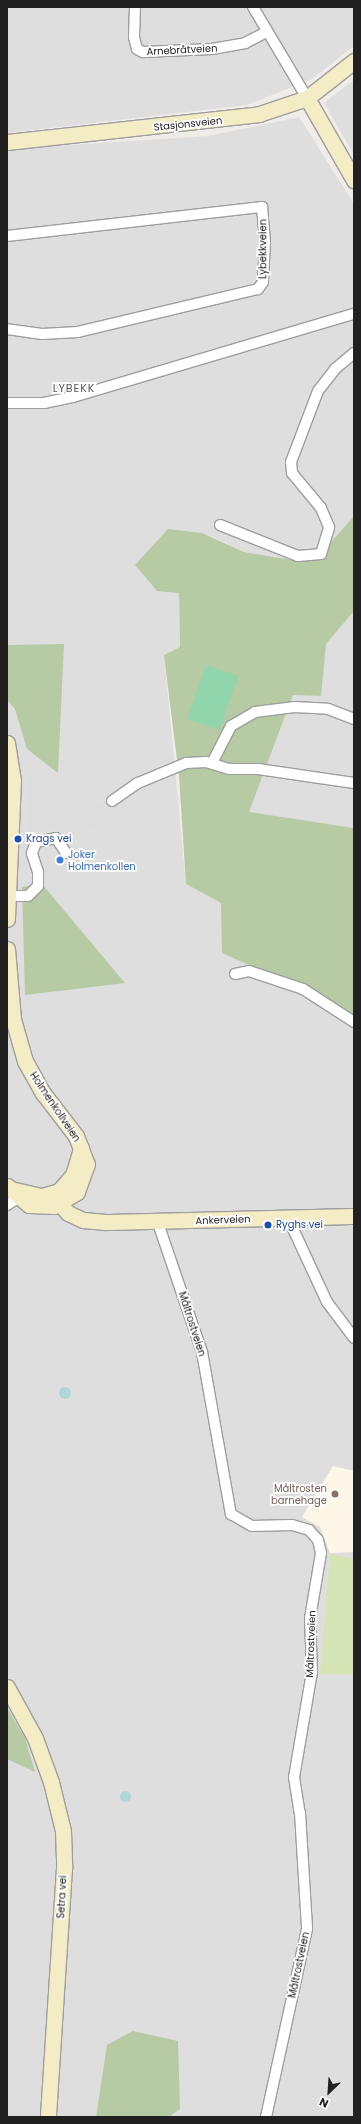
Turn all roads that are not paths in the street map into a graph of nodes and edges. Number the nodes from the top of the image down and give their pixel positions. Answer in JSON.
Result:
{"nodes":[{"id":1,"x":135,"y":7,"type":"edge"},
{"id":2,"x":253,"y":7,"type":"edge"},
{"id":3,"x":267,"y":32,"type":"junction"},
{"id":4,"x":354,"y":62,"type":"edge"},
{"id":5,"x":307,"y":98,"type":"junction"},
{"id":6,"x":7,"y":142,"type":"edge"},
{"id":7,"x":354,"y":180,"type":"edge"},
{"id":8,"x":7,"y":236,"type":"edge"},
{"id":9,"x":354,"y":314,"type":"edge"},
{"id":10,"x":7,"y":329,"type":"edge"},
{"id":11,"x":354,"y":354,"type":"edge"},
{"id":12,"x":7,"y":403,"type":"edge"},
{"id":13,"x":220,"y":525,"type":"dead end"},
{"id":14,"x":354,"y":719,"type":"edge"},
{"id":15,"x":7,"y":743,"type":"edge"},
{"id":16,"x":212,"y":763,"type":"junction"},
{"id":17,"x":354,"y":783,"type":"edge"},
{"id":18,"x":112,"y":802,"type":"dead end"},
{"id":19,"x":66,"y":853,"type":"dead end"},
{"id":20,"x":8,"y":896,"type":"junction"},
{"id":21,"x":7,"y":920,"type":"edge"},
{"id":22,"x":7,"y":949,"type":"edge"},
{"id":23,"x":7,"y":966,"type":"edge"},
{"id":24,"x":235,"y":974,"type":"dead end"},
{"id":25,"x":354,"y":1022,"type":"edge"},
{"id":26,"x":8,"y":1187,"type":"edge"},
{"id":27,"x":63,"y":1197,"type":"junction"},
{"id":28,"x":17,"y":1200,"type":"edge"},
{"id":29,"x":354,"y":1216,"type":"edge"},
{"id":30,"x":288,"y":1218,"type":"junction"},
{"id":31,"x":158,"y":1223,"type":"junction"},
{"id":32,"x":354,"y":1338,"type":"edge"},
{"id":33,"x":7,"y":1687,"type":"edge"},
{"id":34,"x":48,"y":2117,"type":"edge"},
{"id":35,"x":266,"y":2117,"type":"edge"}],
"edges":[{"from":1,"to":3,"type":"street","name":"Arnebråtveien"},
{"from":2,"to":3,"type":"street"},
{"from":3,"to":5,"type":"street"},
{"from":4,"to":5,"type":"street","name":"Stasjonsveien"},
{"from":5,"to":6,"type":"street","name":"Stasjonsveien"},
{"from":5,"to":7,"type":"street"},
{"from":8,"to":10,"type":"street","name":"Lybekkveien"},
{"from":9,"to":12,"type":"street"},
{"from":11,"to":13,"type":"street"},
{"from":14,"to":16,"type":"street"},
{"from":15,"to":20,"type":"street"},
{"from":16,"to":17,"type":"street"},
{"from":16,"to":18,"type":"street"},
{"from":19,"to":20,"type":"street"},
{"from":20,"to":21,"type":"street"},
{"from":22,"to":23,"type":"street","name":"Holmenkollveien"},
{"from":23,"to":27,"type":"street","name":"Holmenkollveien"},
{"from":24,"to":25,"type":"street"},
{"from":26,"to":28,"type":"street"},
{"from":27,"to":28,"type":"street"},
{"from":27,"to":31,"type":"street","name":"Ankerveien"},
{"from":29,"to":30,"type":"street","name":"Ankerveien"},
{"from":30,"to":31,"type":"street","name":"Ankerveien"},
{"from":30,"to":32,"type":"street"},
{"from":31,"to":35,"type":"street","name":"Måltrostveien"},
{"from":33,"to":34,"type":"street","name":"Setra vei"}]}
